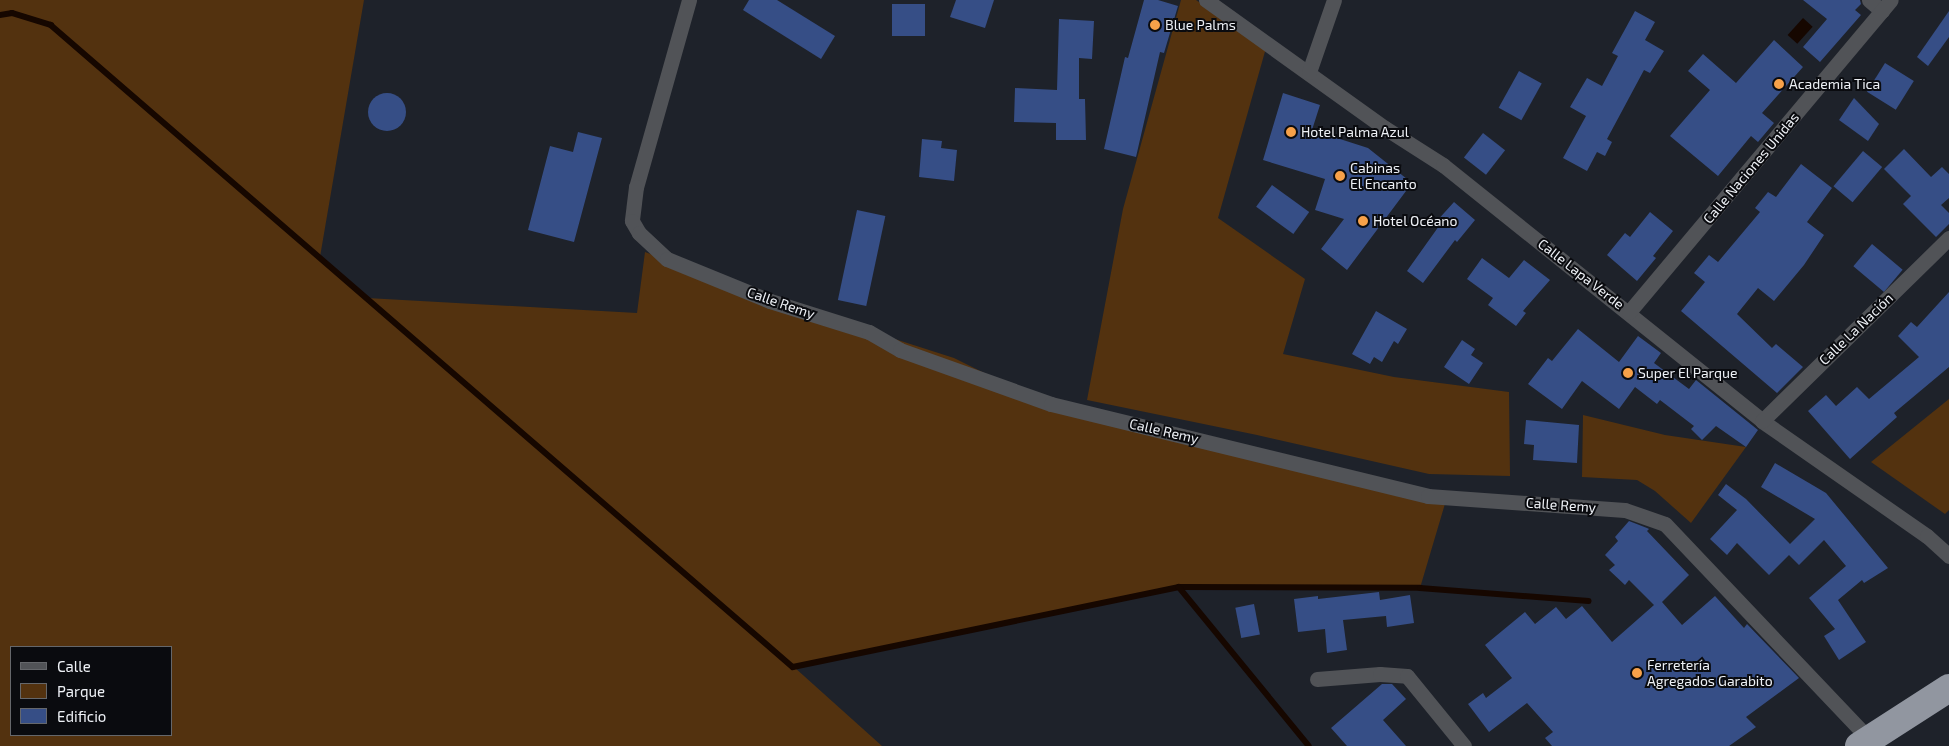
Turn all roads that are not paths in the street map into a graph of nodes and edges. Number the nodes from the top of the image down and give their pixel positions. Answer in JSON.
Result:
{"nodes":[{"id":1,"x":689,"y":0,"type":"edge"},
{"id":2,"x":1206,"y":0,"type":"edge"},
{"id":3,"x":1334,"y":0,"type":"edge"},
{"id":4,"x":1869,"y":0,"type":"edge"},
{"id":5,"x":1887,"y":6,"type":"edge"},
{"id":6,"x":1309,"y":72,"type":"junction"},
{"id":7,"x":1949,"y":238,"type":"edge"},
{"id":8,"x":1629,"y":312,"type":"junction"},
{"id":9,"x":1762,"y":421,"type":"junction"},
{"id":10,"x":1949,"y":556,"type":"edge"},
{"id":11,"x":1317,"y":680,"type":"dead end"},
{"id":12,"x":1949,"y":688,"type":"edge"},
{"id":13,"x":1864,"y":742,"type":"edge"},
{"id":14,"x":1464,"y":746,"type":"edge"}],
"edges":[{"from":1,"to":13,"type":"street","name":"Calle Remy"},
{"from":2,"to":6,"type":"street","name":"Calle Lapa Verde"},
{"from":3,"to":6,"type":"street"},
{"from":4,"to":5,"type":"street"},
{"from":5,"to":8,"type":"street","name":"Calle Naciones Unidas"},
{"from":6,"to":8,"type":"street","name":"Calle Lapa Verde"},
{"from":7,"to":9,"type":"street","name":"Calle La Nación"},
{"from":8,"to":9,"type":"street","name":"Calle Lapa Verde"},
{"from":9,"to":10,"type":"street","name":"Calle Lapa Verde"},
{"from":11,"to":14,"type":"street"},
{"from":12,"to":13,"type":"highway"}]}
